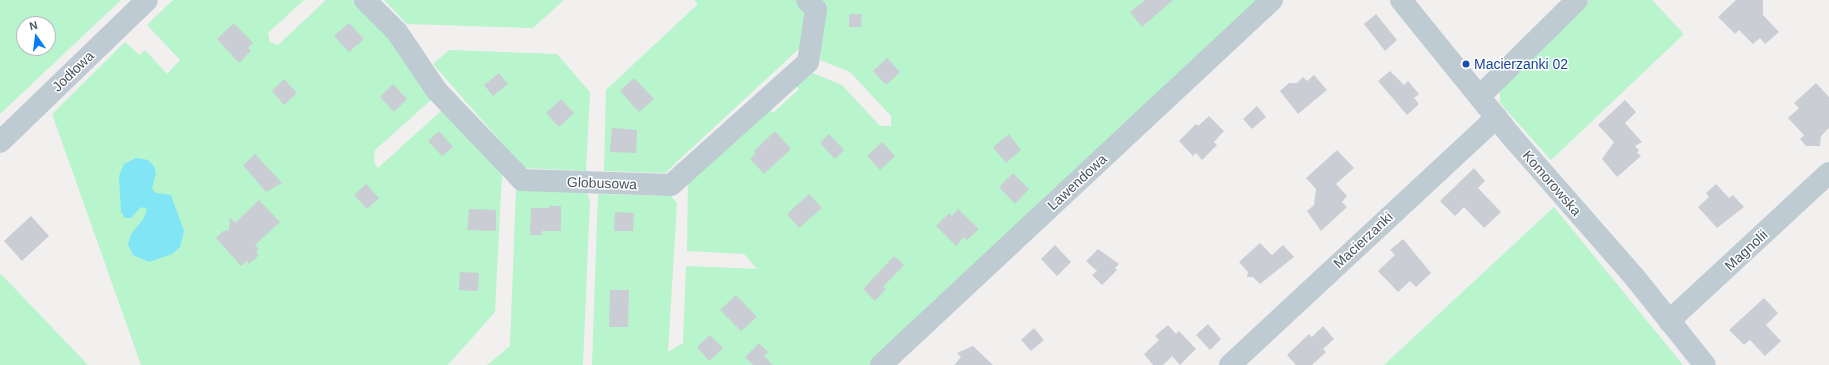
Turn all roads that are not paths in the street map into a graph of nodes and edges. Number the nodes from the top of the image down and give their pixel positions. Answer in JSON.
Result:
{"nodes":[{"id":1,"x":147,"y":0,"type":"edge"},
{"id":2,"x":366,"y":0,"type":"edge"},
{"id":3,"x":807,"y":0,"type":"edge"},
{"id":4,"x":1272,"y":0,"type":"edge"},
{"id":5,"x":1401,"y":0,"type":"edge"},
{"id":6,"x":1577,"y":0,"type":"edge"},
{"id":7,"x":1480,"y":96,"type":"junction"},
{"id":8,"x":1497,"y":117,"type":"junction"},
{"id":9,"x":0,"y":142,"type":"edge"},
{"id":10,"x":1827,"y":180,"type":"edge"},
{"id":11,"x":1669,"y":321,"type":"junction"},
{"id":12,"x":1695,"y":361,"type":"edge"},
{"id":13,"x":881,"y":365,"type":"edge"},
{"id":14,"x":1230,"y":365,"type":"edge"}],
"edges":[{"from":1,"to":9,"type":"street","name":"Jodłowa"},
{"from":2,"to":3,"type":"street","name":"Globusowa"},
{"from":4,"to":13,"type":"street","name":"Lawendowa"},
{"from":5,"to":7,"type":"street","name":"Komorowska"},
{"from":6,"to":7,"type":"street"},
{"from":7,"to":8,"type":"street","name":"Komorowska"},
{"from":8,"to":11,"type":"street","name":"Komorowska"},
{"from":8,"to":14,"type":"street","name":"Macierzanki"},
{"from":10,"to":11,"type":"street","name":"Magnolii"},
{"from":11,"to":12,"type":"street","name":"Komorowska"}]}
